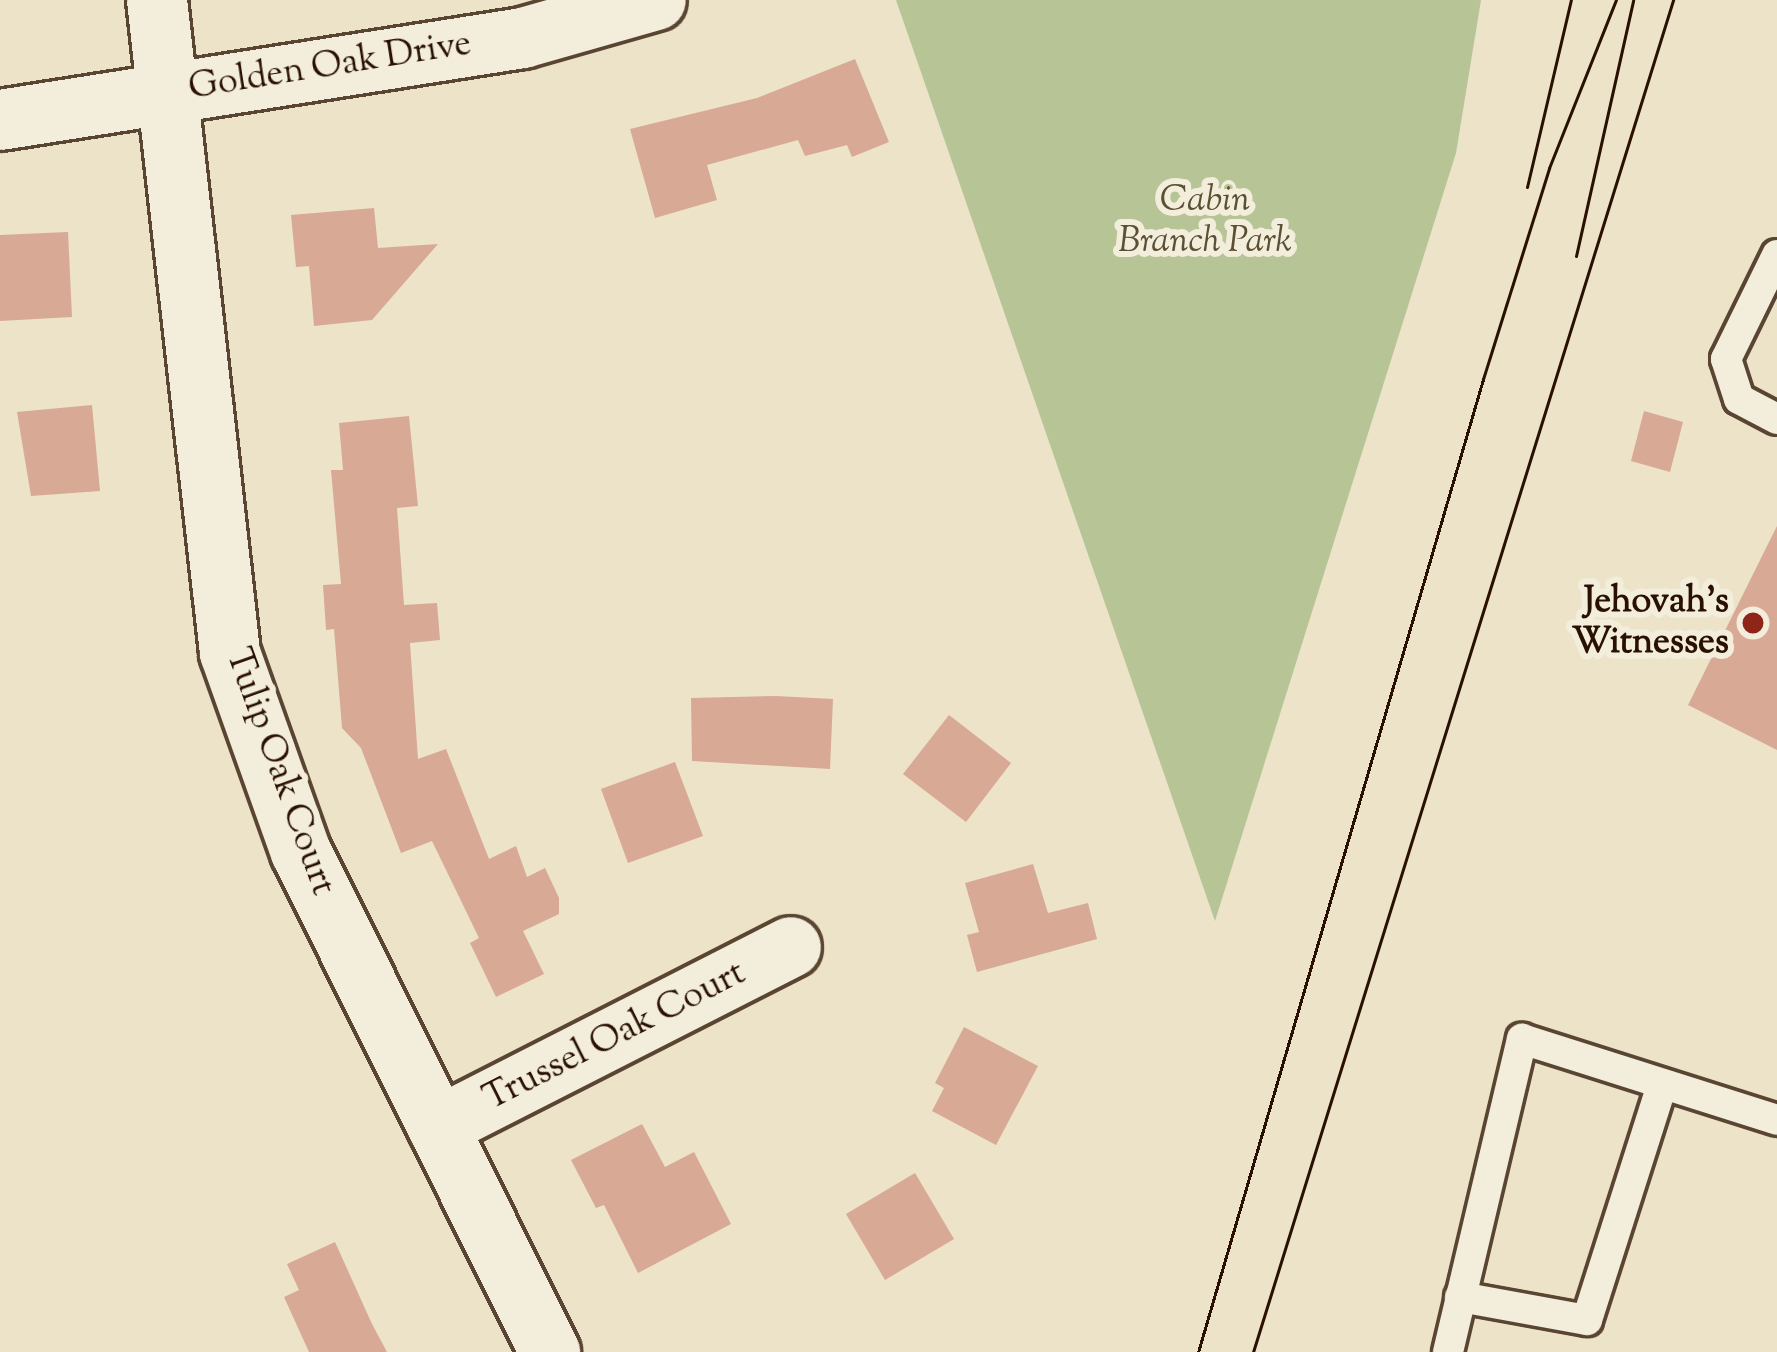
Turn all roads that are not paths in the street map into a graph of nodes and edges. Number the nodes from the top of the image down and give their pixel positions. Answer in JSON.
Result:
{"nodes":[{"id":1,"x":157,"y":0,"type":"edge"},
{"id":2,"x":656,"y":0,"type":"edge"},
{"id":3,"x":171,"y":92,"type":"junction"},
{"id":4,"x":0,"y":120,"type":"edge"},
{"id":5,"x":1777,"y":255,"type":"edge"},
{"id":6,"x":1777,"y":419,"type":"edge"},
{"id":7,"x":791,"y":947,"type":"dead end"},
{"id":8,"x":1662,"y":1085,"type":"junction"},
{"id":9,"x":1777,"y":1120,"type":"edge"},
{"id":10,"x":438,"y":1127,"type":"junction"},
{"id":11,"x":1460,"y":1297,"type":"junction"},
{"id":12,"x":550,"y":1352,"type":"edge"},
{"id":13,"x":1448,"y":1352,"type":"edge"}],
"edges":[{"from":1,"to":3,"type":"street","name":"Tulip Oak Court"},
{"from":2,"to":3,"type":"street","name":"Golden Oak Drive"},
{"from":3,"to":4,"type":"street","name":"Golden Oak Drive"},
{"from":3,"to":10,"type":"street","name":"Tulip Oak Court"},
{"from":5,"to":6,"type":"lane"},
{"from":7,"to":10,"type":"street","name":"Trussel Oak Court"},
{"from":8,"to":9,"type":"lane"},
{"from":8,"to":11,"type":"lane"},
{"from":8,"to":11,"type":"lane"},
{"from":10,"to":12,"type":"street","name":"Tulip Oak Court"},
{"from":11,"to":13,"type":"lane"}]}
